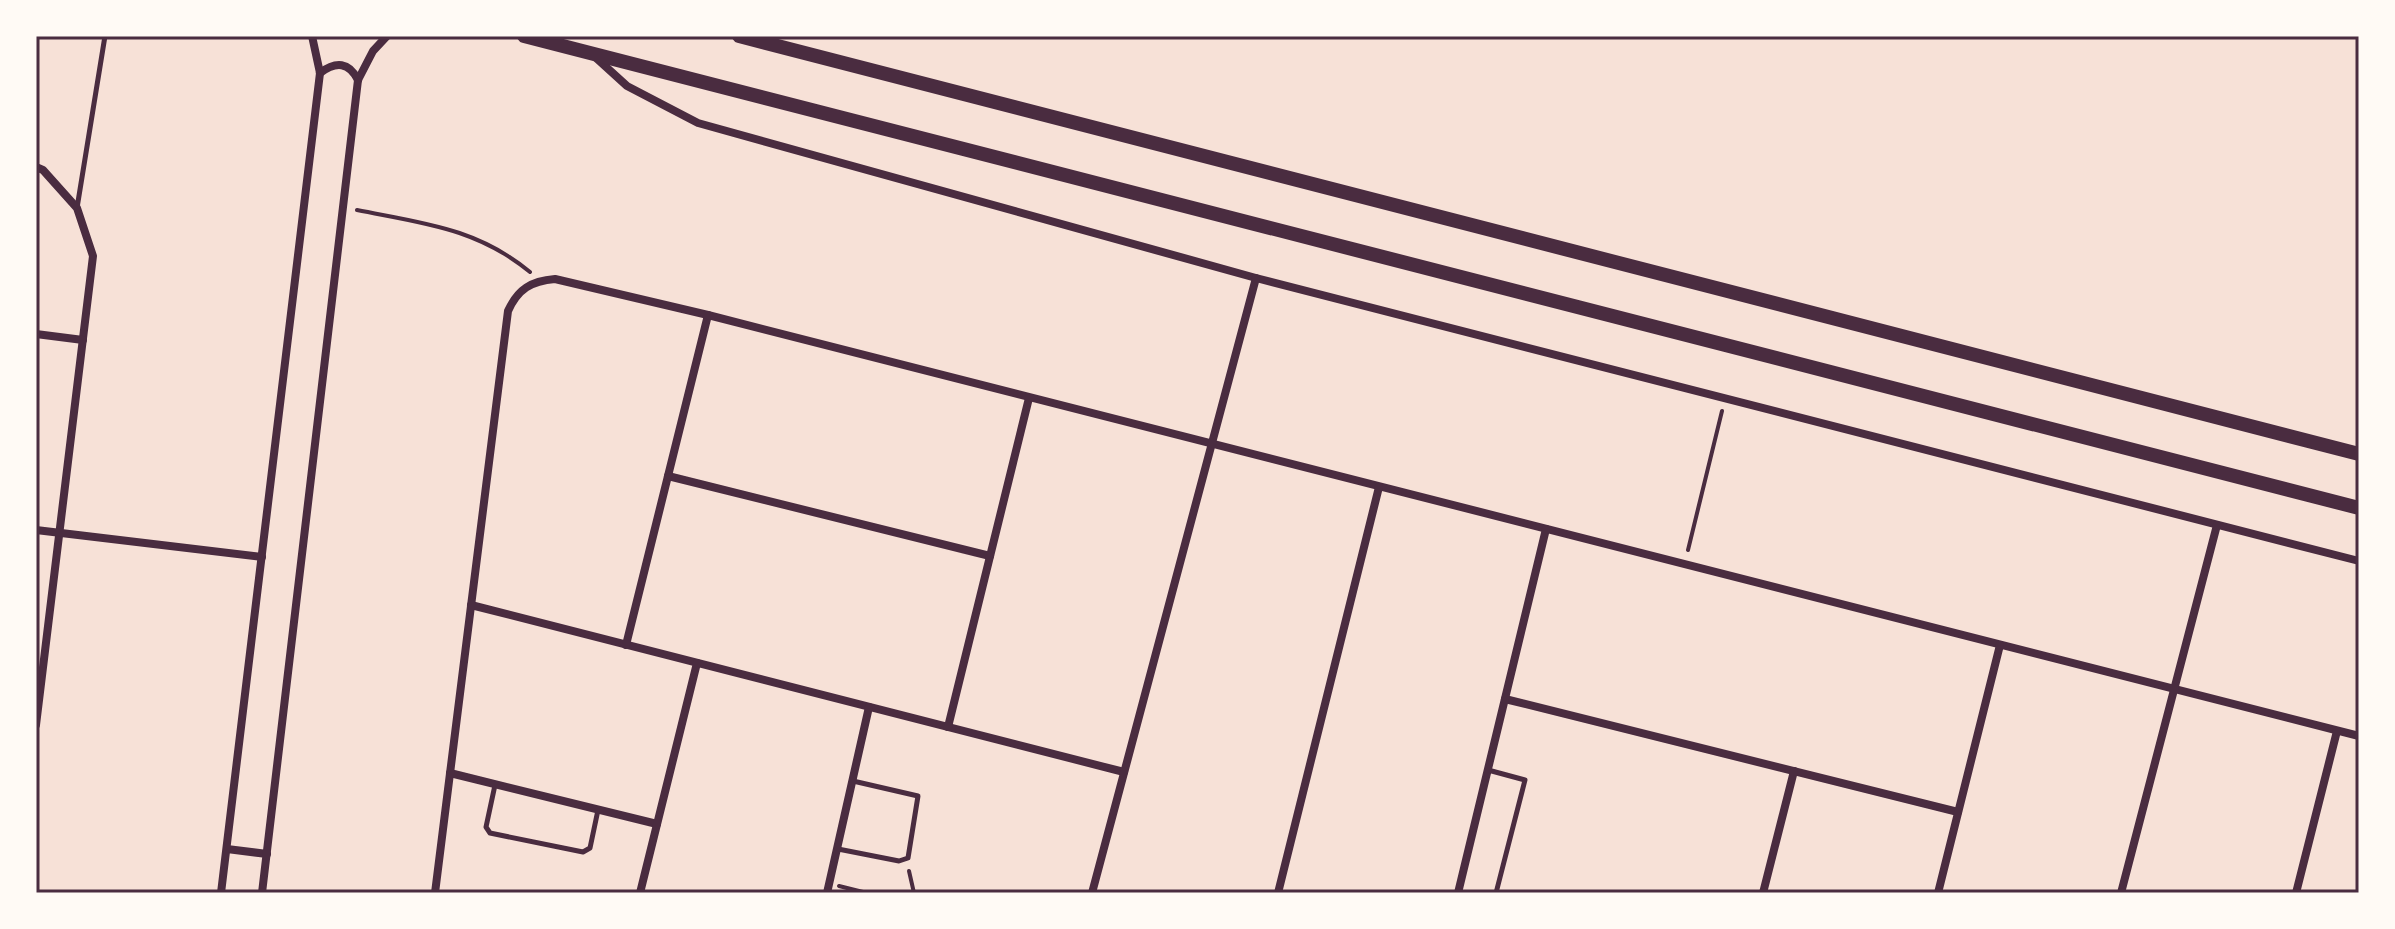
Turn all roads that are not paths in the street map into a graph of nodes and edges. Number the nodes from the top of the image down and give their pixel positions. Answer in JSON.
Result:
{"nodes":[{"id":1,"x":105,"y":36,"type":"edge"},
{"id":2,"x":312,"y":36,"type":"edge"},
{"id":3,"x":387,"y":36,"type":"edge"},
{"id":4,"x":524,"y":36,"type":"edge"},
{"id":5,"x":739,"y":36,"type":"edge"},
{"id":6,"x":590,"y":53,"type":"junction"},
{"id":7,"x":320,"y":73,"type":"junction"},
{"id":8,"x":358,"y":80,"type":"junction"},
{"id":9,"x":36,"y":167,"type":"edge"},
{"id":10,"x":77,"y":208,"type":"junction"},
{"id":11,"x":1256,"y":278,"type":"junction"},
{"id":12,"x":708,"y":315,"type":"junction"},
{"id":13,"x":36,"y":334,"type":"edge"},
{"id":14,"x":83,"y":340,"type":"junction"},
{"id":15,"x":1029,"y":398,"type":"junction"},
{"id":16,"x":1212,"y":444,"type":"junction"},
{"id":17,"x":2359,"y":454,"type":"edge"},
{"id":18,"x":668,"y":476,"type":"junction"},
{"id":19,"x":1379,"y":487,"type":"junction"},
{"id":20,"x":2359,"y":508,"type":"edge"},
{"id":21,"x":2217,"y":525,"type":"junction"},
{"id":22,"x":1546,"y":529,"type":"junction"},
{"id":23,"x":36,"y":530,"type":"edge"},
{"id":24,"x":59,"y":533,"type":"junction"},
{"id":25,"x":990,"y":556,"type":"junction"},
{"id":26,"x":262,"y":557,"type":"junction"},
{"id":27,"x":2359,"y":561,"type":"edge"},
{"id":28,"x":471,"y":605,"type":"junction"},
{"id":29,"x":626,"y":645,"type":"junction"},
{"id":30,"x":2000,"y":645,"type":"junction"},
{"id":31,"x":697,"y":663,"type":"junction"},
{"id":32,"x":2174,"y":689,"type":"junction"},
{"id":33,"x":1505,"y":699,"type":"junction"},
{"id":34,"x":869,"y":707,"type":"junction"},
{"id":35,"x":36,"y":725,"type":"edge"},
{"id":36,"x":948,"y":727,"type":"junction"},
{"id":37,"x":2337,"y":731,"type":"junction"},
{"id":38,"x":2359,"y":736,"type":"edge"},
{"id":39,"x":1488,"y":770,"type":"junction"},
{"id":40,"x":1794,"y":771,"type":"junction"},
{"id":41,"x":1124,"y":772,"type":"junction"},
{"id":42,"x":450,"y":773,"type":"junction"},
{"id":43,"x":853,"y":781,"type":"junction"},
{"id":44,"x":495,"y":785,"type":"junction"},
{"id":45,"x":598,"y":810,"type":"junction"},
{"id":46,"x":1958,"y":812,"type":"junction"},
{"id":47,"x":657,"y":824,"type":"junction"},
{"id":48,"x":837,"y":848,"type":"junction"},
{"id":49,"x":227,"y":849,"type":"junction"},
{"id":50,"x":267,"y":854,"type":"junction"},
{"id":51,"x":828,"y":888,"type":"edge"},
{"id":52,"x":221,"y":893,"type":"edge"},
{"id":53,"x":262,"y":893,"type":"edge"},
{"id":54,"x":435,"y":893,"type":"edge"},
{"id":55,"x":640,"y":893,"type":"edge"},
{"id":56,"x":1092,"y":893,"type":"edge"},
{"id":57,"x":1278,"y":893,"type":"edge"},
{"id":58,"x":1458,"y":893,"type":"edge"},
{"id":59,"x":1496,"y":893,"type":"edge"},
{"id":60,"x":1763,"y":893,"type":"edge"},
{"id":61,"x":1938,"y":893,"type":"edge"},
{"id":62,"x":2121,"y":893,"type":"edge"},
{"id":63,"x":2296,"y":893,"type":"edge"}],
"edges":[{"from":1,"to":10,"type":"lane"},
{"from":2,"to":7,"type":"street"},
{"from":3,"to":8,"type":"street"},
{"from":4,"to":6,"type":"street"},
{"from":5,"to":17,"type":"street"},
{"from":6,"to":11,"type":"street"},
{"from":6,"to":20,"type":"street"},
{"from":7,"to":8,"type":"street"},
{"from":7,"to":26,"type":"street"},
{"from":8,"to":50,"type":"street"},
{"from":9,"to":10,"type":"street"},
{"from":10,"to":14,"type":"street"},
{"from":11,"to":16,"type":"street"},
{"from":11,"to":21,"type":"street"},
{"from":12,"to":15,"type":"street"},
{"from":12,"to":18,"type":"street"},
{"from":12,"to":28,"type":"street"},
{"from":13,"to":14,"type":"street"},
{"from":14,"to":24,"type":"street"},
{"from":15,"to":16,"type":"street"},
{"from":15,"to":25,"type":"street"},
{"from":16,"to":19,"type":"street"},
{"from":16,"to":41,"type":"street"},
{"from":18,"to":25,"type":"street"},
{"from":18,"to":29,"type":"street"},
{"from":19,"to":22,"type":"street"},
{"from":19,"to":57,"type":"street"},
{"from":21,"to":27,"type":"street"},
{"from":21,"to":32,"type":"street"},
{"from":22,"to":30,"type":"street"},
{"from":22,"to":33,"type":"street"},
{"from":23,"to":24,"type":"street"},
{"from":24,"to":26,"type":"street"},
{"from":24,"to":35,"type":"street"},
{"from":25,"to":36,"type":"street"},
{"from":26,"to":49,"type":"street"},
{"from":28,"to":29,"type":"street"},
{"from":28,"to":42,"type":"street"},
{"from":29,"to":31,"type":"street"},
{"from":30,"to":32,"type":"street"},
{"from":30,"to":46,"type":"street"},
{"from":31,"to":34,"type":"street"},
{"from":31,"to":47,"type":"street"},
{"from":32,"to":37,"type":"street"},
{"from":32,"to":62,"type":"street"},
{"from":33,"to":39,"type":"street"},
{"from":33,"to":40,"type":"street"},
{"from":34,"to":36,"type":"street"},
{"from":34,"to":43,"type":"street"},
{"from":36,"to":41,"type":"street"},
{"from":37,"to":38,"type":"street"},
{"from":37,"to":63,"type":"street"},
{"from":39,"to":58,"type":"street"},
{"from":39,"to":59,"type":"lane"},
{"from":40,"to":46,"type":"street"},
{"from":40,"to":60,"type":"street"},
{"from":41,"to":56,"type":"street"},
{"from":42,"to":44,"type":"street"},
{"from":42,"to":54,"type":"street"},
{"from":43,"to":48,"type":"street"},
{"from":43,"to":48,"type":"lane"},
{"from":44,"to":45,"type":"street"},
{"from":44,"to":45,"type":"lane"},
{"from":45,"to":47,"type":"street"},
{"from":46,"to":61,"type":"street"},
{"from":47,"to":55,"type":"street"},
{"from":48,"to":51,"type":"street"},
{"from":49,"to":50,"type":"street"},
{"from":49,"to":52,"type":"street"},
{"from":50,"to":53,"type":"street"}]}
